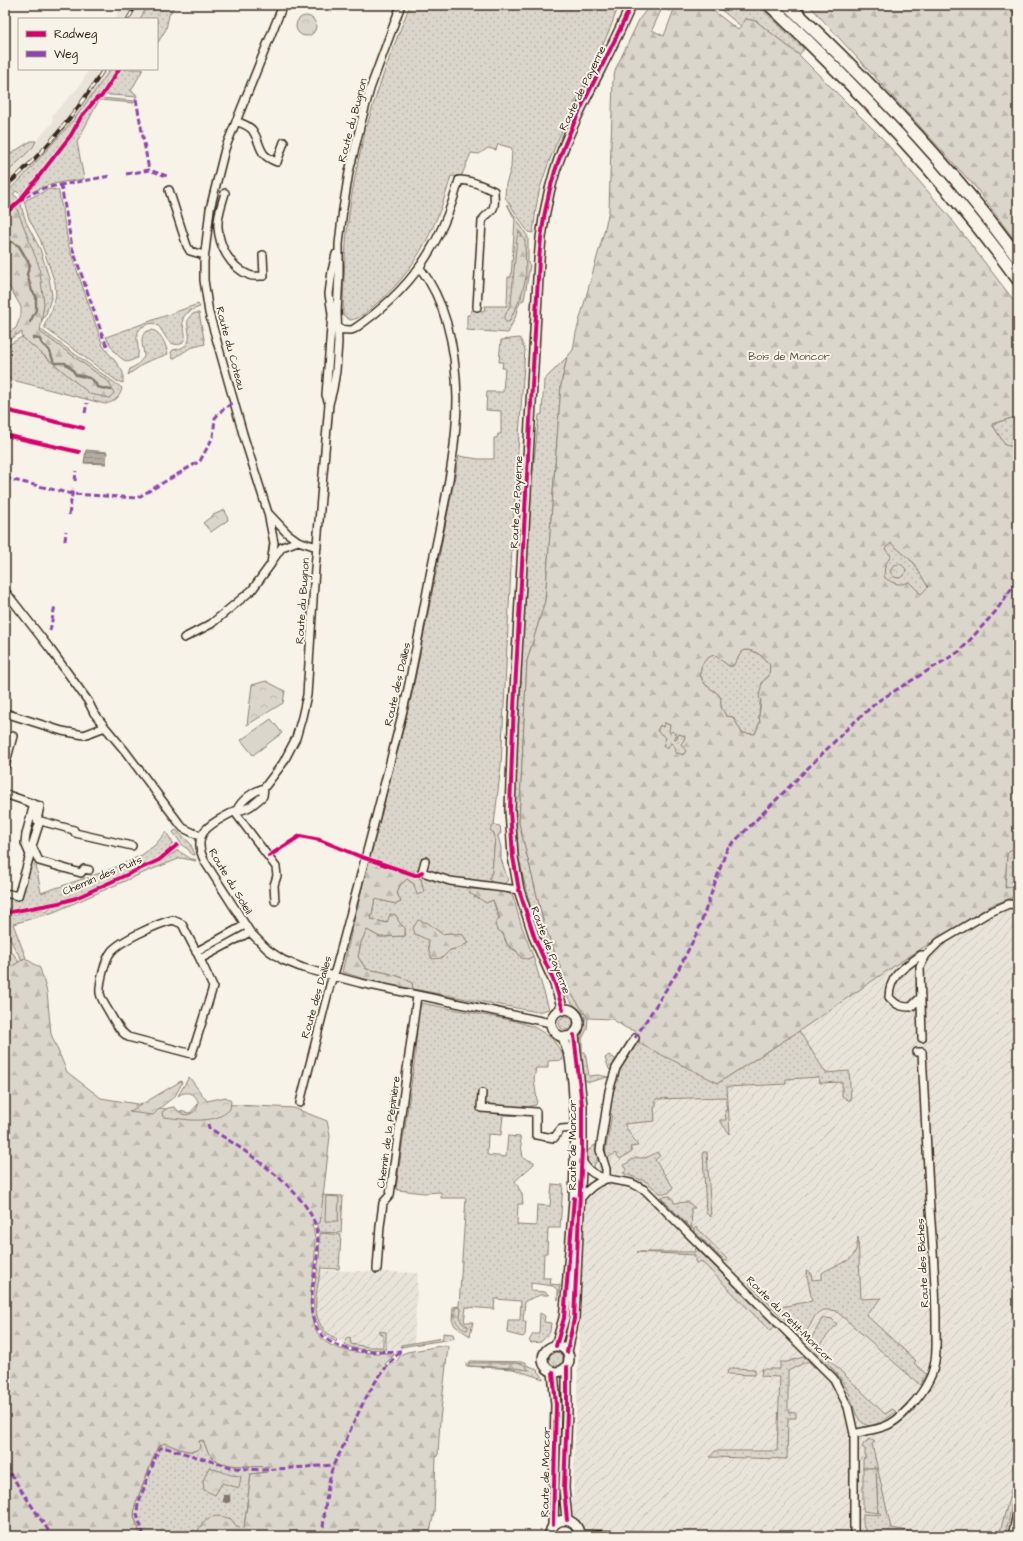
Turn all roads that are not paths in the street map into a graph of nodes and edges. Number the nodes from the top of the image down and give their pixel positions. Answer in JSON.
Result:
{"nodes":[{"id":1,"x":283,"y":5,"type":"edge"},
{"id":2,"x":401,"y":5,"type":"edge"},
{"id":3,"x":631,"y":5,"type":"edge"},
{"id":4,"x":770,"y":5,"type":"edge"},
{"id":5,"x":788,"y":5,"type":"edge"},
{"id":6,"x":236,"y":121,"type":"junction"},
{"id":7,"x":284,"y":142,"type":"dead end"},
{"id":8,"x":169,"y":190,"type":"dead end"},
{"id":9,"x":225,"y":193,"type":"dead end"},
{"id":10,"x":210,"y":209,"type":"junction"},
{"id":11,"x":219,"y":213,"type":"junction"},
{"id":12,"x":204,"y":255,"type":"junction"},
{"id":13,"x":263,"y":255,"type":"dead end"},
{"id":14,"x":1018,"y":258,"type":"edge"},
{"id":15,"x":420,"y":268,"type":"junction"},
{"id":16,"x":1018,"y":279,"type":"edge"},
{"id":17,"x":477,"y":307,"type":"dead end"},
{"id":18,"x":334,"y":329,"type":"junction"},
{"id":19,"x":268,"y":513,"type":"junction"},
{"id":20,"x":298,"y":541,"type":"junction"},
{"id":21,"x":317,"y":547,"type":"junction"},
{"id":22,"x":271,"y":564,"type":"junction"},
{"id":23,"x":5,"y":591,"type":"edge"},
{"id":24,"x":184,"y":638,"type":"dead end"},
{"id":25,"x":5,"y":713,"type":"edge"},
{"id":26,"x":105,"y":727,"type":"junction"},
{"id":27,"x":13,"y":736,"type":"dead end"},
{"id":28,"x":5,"y":766,"type":"edge"},
{"id":29,"x":5,"y":794,"type":"edge"},
{"id":30,"x":34,"y":804,"type":"junction"},
{"id":31,"x":235,"y":810,"type":"junction"},
{"id":32,"x":40,"y":821,"type":"junction"},
{"id":33,"x":200,"y":836,"type":"junction"},
{"id":34,"x":132,"y":846,"type":"dead end"},
{"id":35,"x":425,"y":861,"type":"dead end"},
{"id":36,"x":90,"y":870,"type":"dead end"},
{"id":37,"x":519,"y":890,"type":"junction"},
{"id":38,"x":5,"y":893,"type":"edge"},
{"id":39,"x":275,"y":901,"type":"dead end"},
{"id":40,"x":1018,"y":905,"type":"edge"},
{"id":41,"x":245,"y":925,"type":"junction"},
{"id":42,"x":250,"y":932,"type":"junction"},
{"id":43,"x":196,"y":952,"type":"junction"},
{"id":44,"x":926,"y":955,"type":"junction"},
{"id":45,"x":200,"y":959,"type":"junction"},
{"id":46,"x":333,"y":977,"type":"junction"},
{"id":47,"x":417,"y":996,"type":"junction"},
{"id":48,"x":921,"y":997,"type":"junction"},
{"id":49,"x":563,"y":1010,"type":"junction"},
{"id":50,"x":551,"y":1023,"type":"junction"},
{"id":51,"x":574,"y":1035,"type":"junction"},
{"id":52,"x":563,"y":1037,"type":"junction"},
{"id":53,"x":635,"y":1038,"type":"dead end"},
{"id":54,"x":922,"y":1038,"type":"dead end"},
{"id":55,"x":917,"y":1052,"type":"dead end"},
{"id":56,"x":482,"y":1093,"type":"dead end"},
{"id":57,"x":300,"y":1103,"type":"dead end"},
{"id":58,"x":576,"y":1128,"type":"junction"},
{"id":59,"x":582,"y":1162,"type":"junction"},
{"id":60,"x":606,"y":1179,"type":"junction"},
{"id":61,"x":580,"y":1198,"type":"junction"},
{"id":62,"x":377,"y":1269,"type":"dead end"},
{"id":63,"x":556,"y":1346,"type":"junction"},
{"id":64,"x":567,"y":1352,"type":"junction"},
{"id":65,"x":567,"y":1367,"type":"junction"},
{"id":66,"x":554,"y":1372,"type":"junction"},
{"id":67,"x":854,"y":1434,"type":"junction"},
{"id":68,"x":1018,"y":1509,"type":"edge"},
{"id":69,"x":567,"y":1520,"type":"junction"},
{"id":70,"x":553,"y":1525,"type":"junction"},
{"id":71,"x":579,"y":1535,"type":"edge"},
{"id":72,"x":550,"y":1536,"type":"edge"},
{"id":73,"x":655,"y":1536,"type":"edge"},
{"id":74,"x":854,"y":1536,"type":"edge"},
{"id":75,"x":1012,"y":1536,"type":"edge"}],
"edges":[{"from":1,"to":6,"type":"street","name":"Route du Coteau"},
{"from":2,"to":18,"type":"street","name":"Route du Bugnon"},
{"from":3,"to":37,"type":"main road","name":"Route de Payerne"},
{"from":4,"to":16,"type":"highway"},
{"from":5,"to":14,"type":"highway"},
{"from":6,"to":7,"type":"street"},
{"from":6,"to":10,"type":"street","name":"Route du Coteau"},
{"from":8,"to":12,"type":"street"},
{"from":9,"to":11,"type":"street"},
{"from":10,"to":11,"type":"street"},
{"from":10,"to":12,"type":"street","name":"Route du Coteau"},
{"from":11,"to":13,"type":"street"},
{"from":12,"to":19,"type":"street","name":"Route du Coteau"},
{"from":15,"to":17,"type":"street"},
{"from":15,"to":18,"type":"street"},
{"from":15,"to":46,"type":"street","name":"Route des Dailles"},
{"from":18,"to":21,"type":"street","name":"Route du Bugnon"},
{"from":19,"to":20,"type":"street","name":"Route du Coteau"},
{"from":19,"to":22,"type":"street","name":"Route du Coteau"},
{"from":20,"to":21,"type":"street","name":"Route du Coteau"},
{"from":20,"to":22,"type":"street"},
{"from":21,"to":31,"type":"street","name":"Route du Bugnon"},
{"from":22,"to":24,"type":"street"},
{"from":23,"to":26,"type":"street"},
{"from":25,"to":26,"type":"street"},
{"from":26,"to":33,"type":"street"},
{"from":27,"to":28,"type":"street"},
{"from":29,"to":30,"type":"street"},
{"from":30,"to":32,"type":"street"},
{"from":30,"to":38,"type":"street"},
{"from":31,"to":33,"type":"street","name":"Route du Bugnon"},
{"from":31,"to":39,"type":"street"},
{"from":32,"to":34,"type":"street"},
{"from":32,"to":36,"type":"street"},
{"from":33,"to":41,"type":"street","name":"Route du Soleil"},
{"from":35,"to":37,"type":"street"},
{"from":37,"to":49,"type":"main road","name":"Route de Payerne"},
{"from":40,"to":44,"type":"street"},
{"from":41,"to":42,"type":"street","name":"Route du Soleil"},
{"from":41,"to":43,"type":"street"},
{"from":42,"to":45,"type":"street"},
{"from":42,"to":46,"type":"street","name":"Route du Soleil"},
{"from":43,"to":45,"type":"street"},
{"from":43,"to":45,"type":"street"},
{"from":44,"to":48,"type":"street"},
{"from":44,"to":48,"type":"street"},
{"from":46,"to":47,"type":"street","name":"Route du Soleil"},
{"from":46,"to":57,"type":"street","name":"Route des Dailles"},
{"from":47,"to":50,"type":"street","name":"Route du Soleil"},
{"from":47,"to":62,"type":"street","name":"Chemin de la Pépinière"},
{"from":48,"to":54,"type":"street"},
{"from":49,"to":50,"type":"main road"},
{"from":49,"to":51,"type":"main road"},
{"from":50,"to":52,"type":"main road"},
{"from":51,"to":52,"type":"main road"},
{"from":51,"to":59,"type":"main road","name":"Route de Moncor"},
{"from":52,"to":58,"type":"main road","name":"Route de Moncor"},
{"from":53,"to":60,"type":"street"},
{"from":55,"to":67,"type":"street","name":"Route des Biches"},
{"from":56,"to":58,"type":"street","name":"Route de Moncor"},
{"from":58,"to":63,"type":"main road","name":"Route de Moncor"},
{"from":59,"to":60,"type":"street","name":"Route du Petit-Moncor"},
{"from":59,"to":61,"type":"main road","name":"Route de Moncor"},
{"from":60,"to":61,"type":"street"},
{"from":60,"to":67,"type":"street","name":"Route du Petit-Moncor"},
{"from":61,"to":64,"type":"main road","name":"Route de Moncor"},
{"from":63,"to":64,"type":"main road"},
{"from":63,"to":66,"type":"main road"},
{"from":64,"to":65,"type":"main road"},
{"from":65,"to":66,"type":"main road"},
{"from":65,"to":69,"type":"main road","name":"Route de Moncor"},
{"from":66,"to":70,"type":"main road","name":"Route de Moncor"},
{"from":67,"to":74,"type":"street","name":"Route du Petit-Moncor"},
{"from":68,"to":75,"type":"street"},
{"from":69,"to":70,"type":"main road"},
{"from":69,"to":71,"type":"main road"},
{"from":70,"to":72,"type":"main road","name":"Route de Moncor"},
{"from":71,"to":73,"type":"street"}]}
